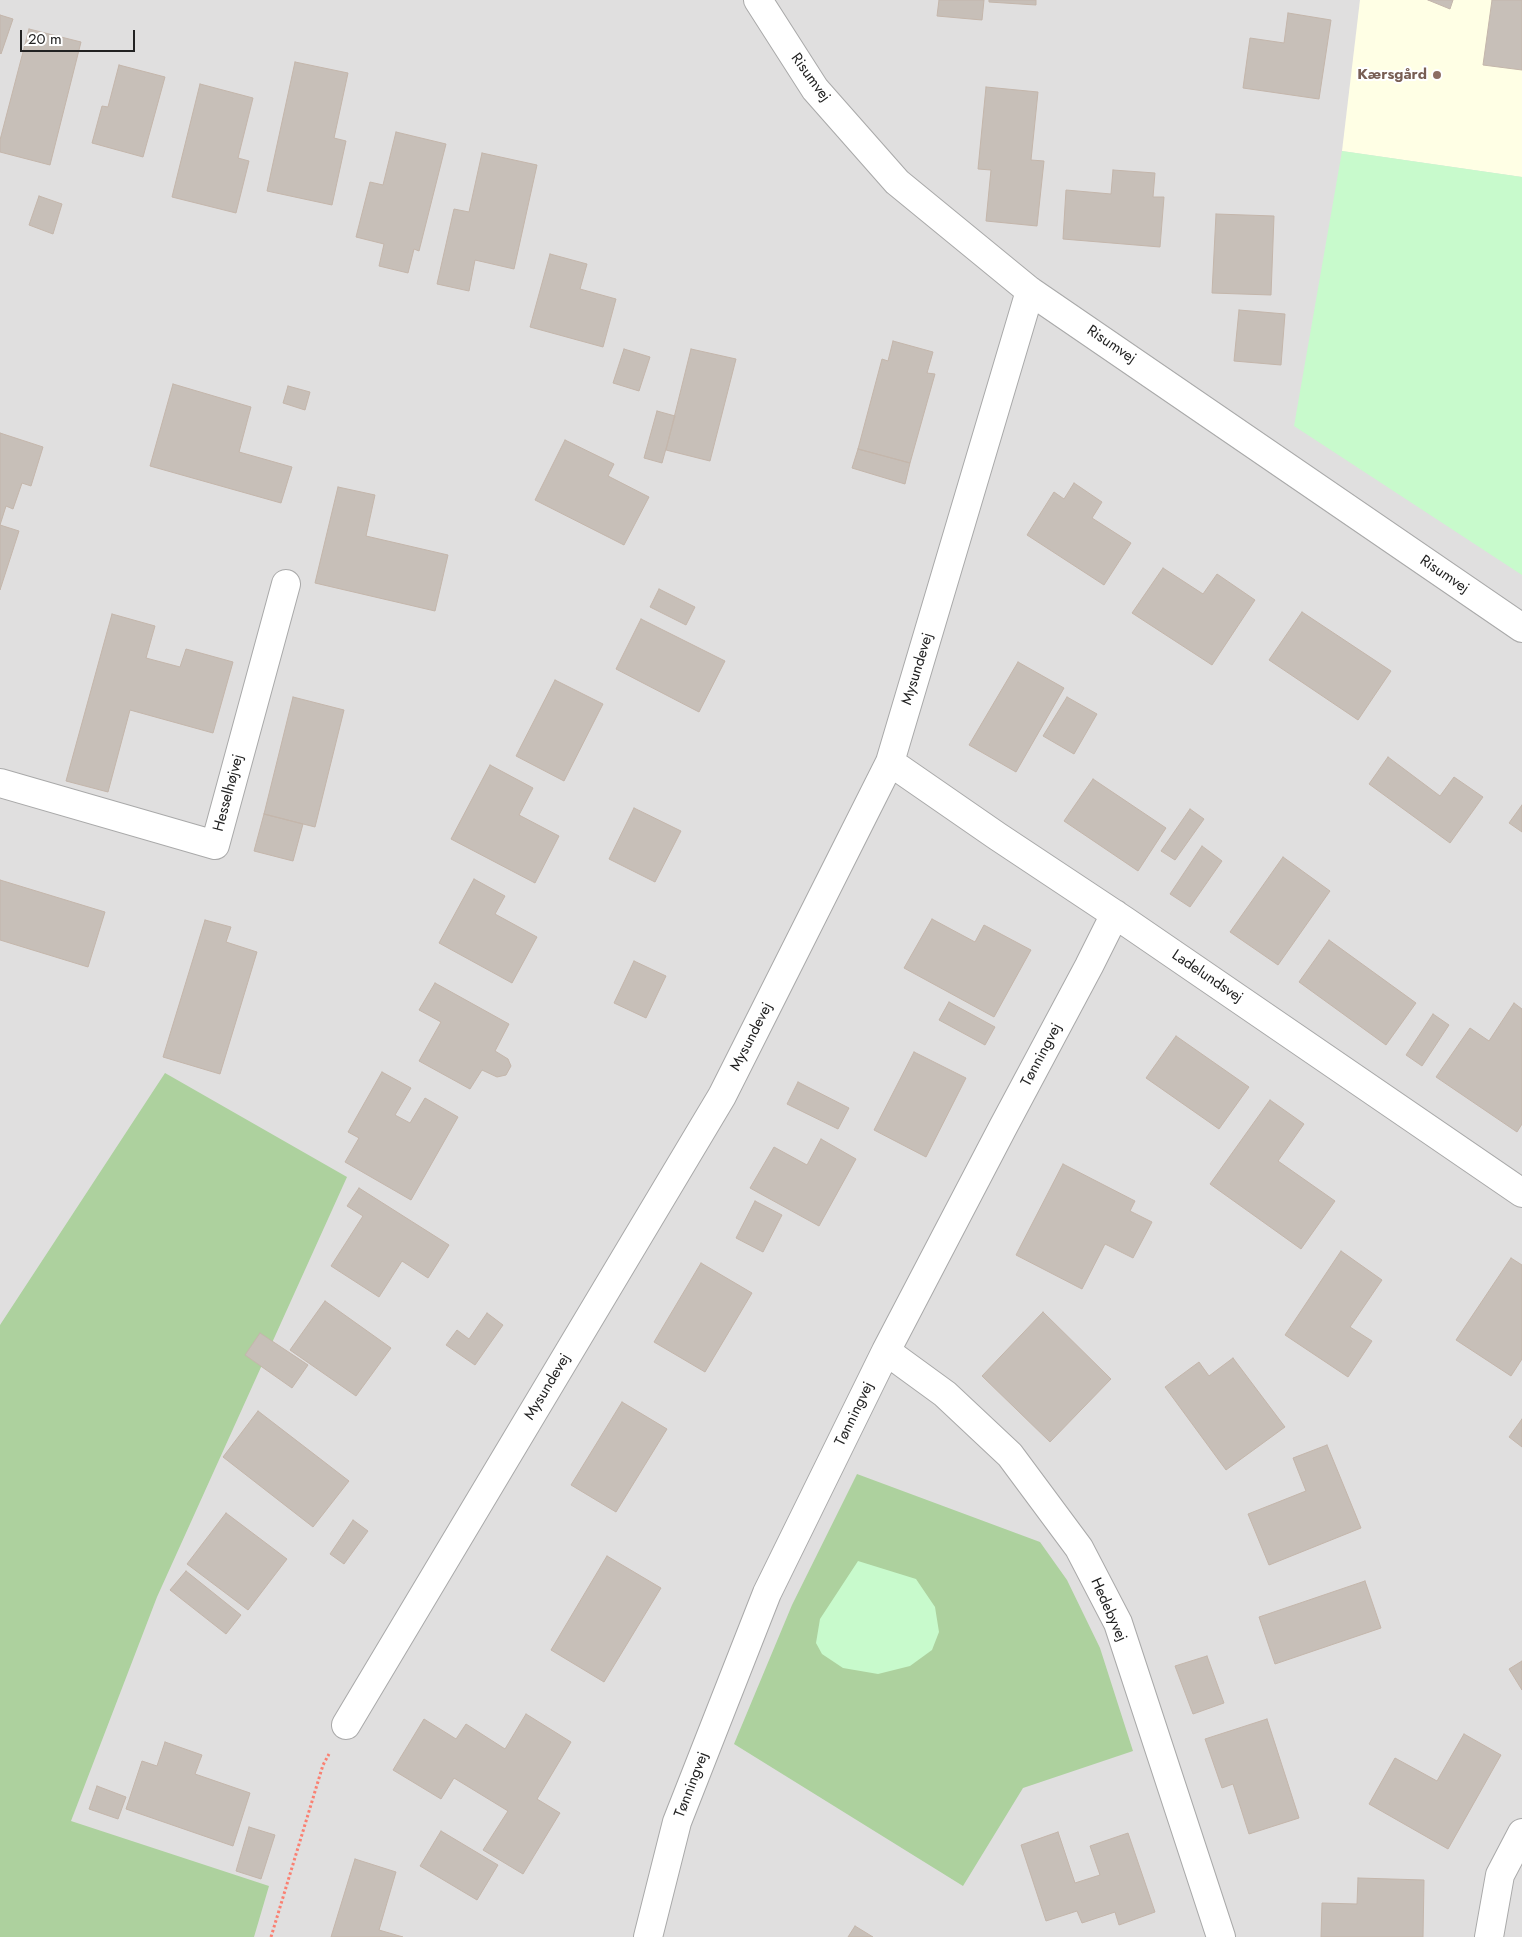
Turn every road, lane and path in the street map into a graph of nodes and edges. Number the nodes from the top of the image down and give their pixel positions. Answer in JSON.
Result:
{"nodes":[{"id":1,"x":758,"y":0,"type":"edge"},
{"id":2,"x":1030,"y":290,"type":"junction"},
{"id":3,"x":286,"y":584,"type":"dead end"},
{"id":4,"x":1522,"y":628,"type":"edge"},
{"id":5,"x":890,"y":762,"type":"junction"},
{"id":6,"x":0,"y":783,"type":"edge"},
{"id":7,"x":1115,"y":914,"type":"junction"},
{"id":8,"x":1522,"y":1193,"type":"edge"},
{"id":9,"x":886,"y":1351,"type":"junction"},
{"id":10,"x":346,"y":1725,"type":"joint"},
{"id":11,"x":1522,"y":1833,"type":"edge"},
{"id":12,"x":271,"y":1937,"type":"edge"},
{"id":13,"x":648,"y":1937,"type":"edge"},
{"id":14,"x":1221,"y":1937,"type":"edge"},
{"id":15,"x":1489,"y":1937,"type":"edge"}],
"edges":[{"from":1,"to":2,"type":"street","name":"Risumvej"},
{"from":2,"to":4,"type":"street","name":"Risumvej"},
{"from":2,"to":5,"type":"street","name":"Mysundevej"},
{"from":3,"to":6,"type":"street","name":"Hesselhøjvej"},
{"from":5,"to":7,"type":"street","name":"Ladelundsvej"},
{"from":5,"to":10,"type":"street","name":"Mysundevej"},
{"from":7,"to":8,"type":"street","name":"Ladelundsvej"},
{"from":7,"to":9,"type":"street","name":"Tønningvej"},
{"from":9,"to":13,"type":"street","name":"Tønningvej"},
{"from":9,"to":14,"type":"street","name":"Hedebyvej"},
{"from":10,"to":12,"type":"path"},
{"from":11,"to":15,"type":"street"}]}
